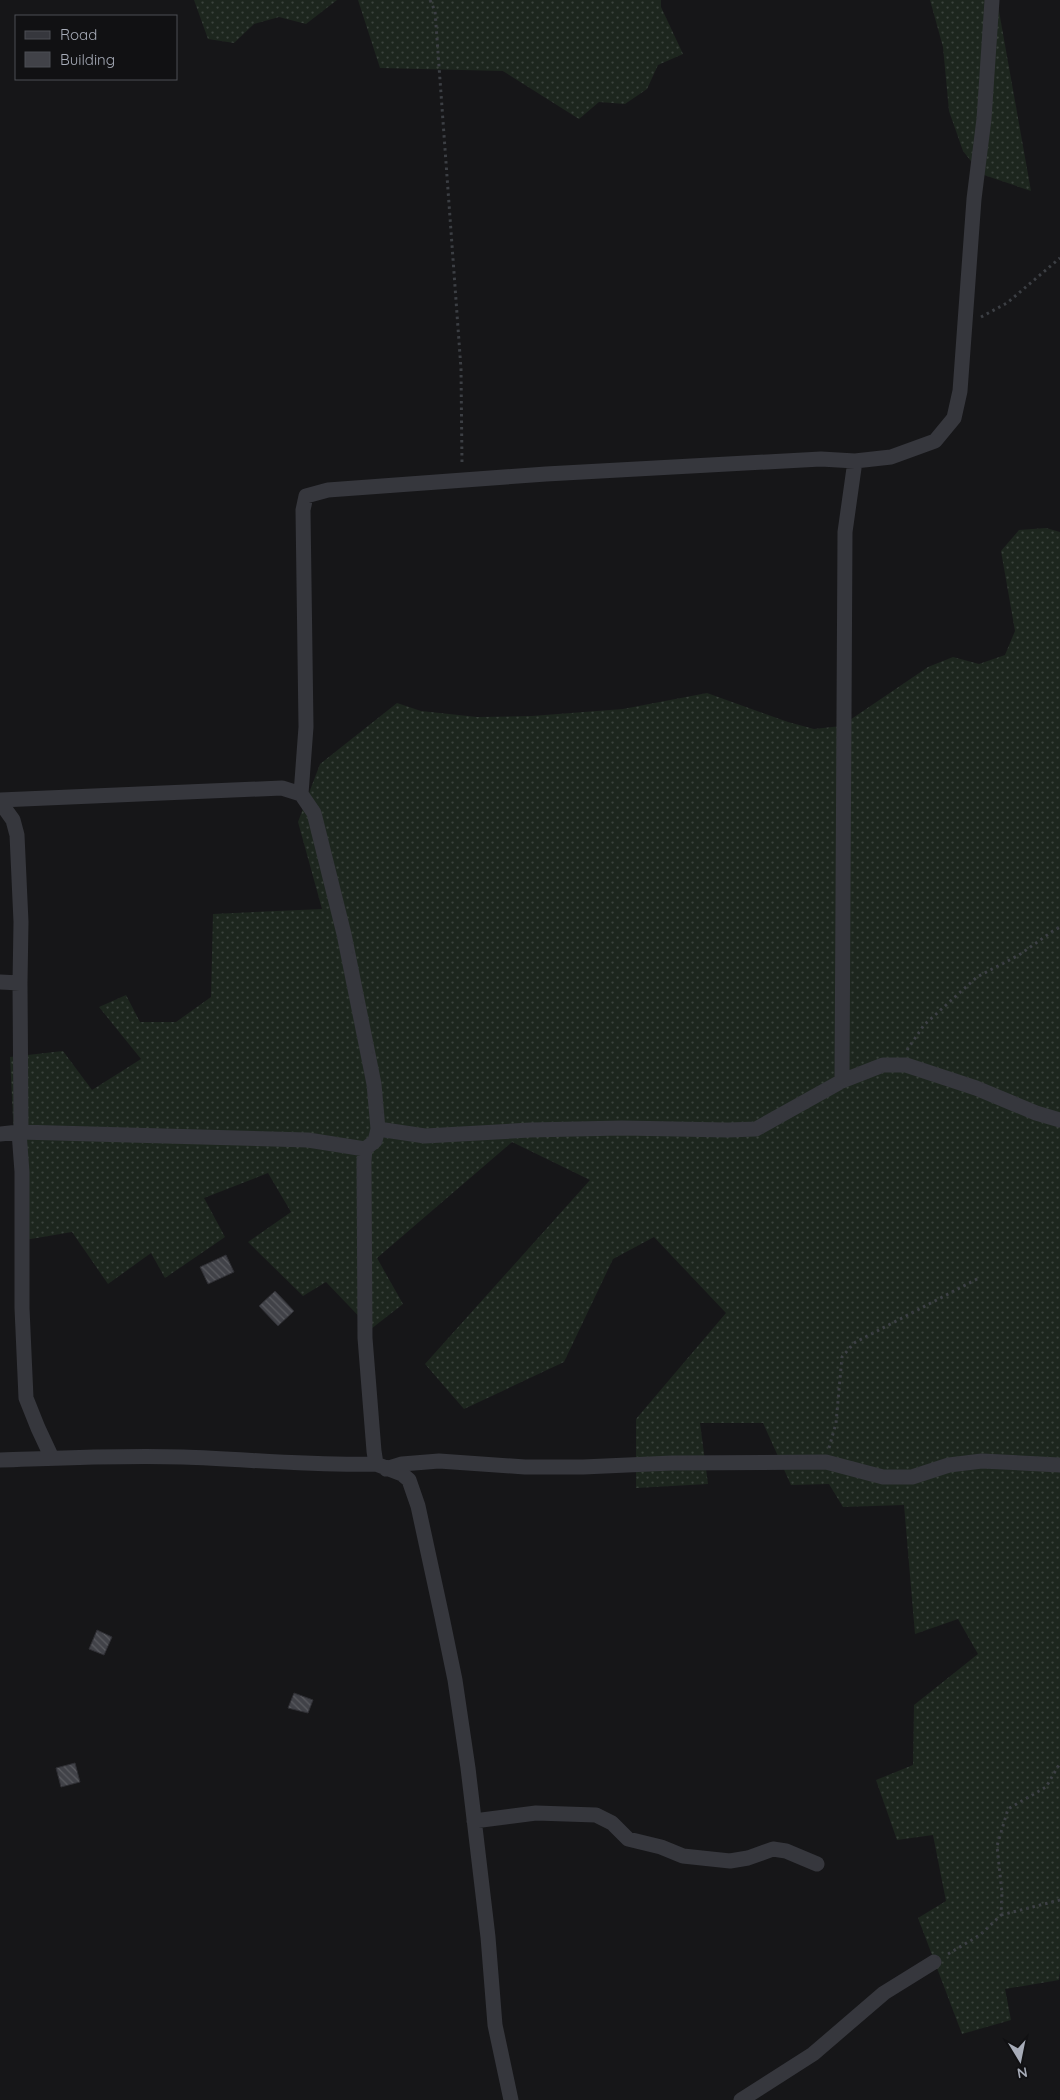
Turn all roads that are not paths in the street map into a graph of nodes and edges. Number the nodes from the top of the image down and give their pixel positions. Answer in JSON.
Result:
{"nodes":[{"id":1,"x":992,"y":0,"type":"edge"},
{"id":2,"x":854,"y":461,"type":"junction"},
{"id":3,"x":302,"y":794,"type":"junction"},
{"id":4,"x":0,"y":801,"type":"edge"},
{"id":5,"x":0,"y":982,"type":"edge"},
{"id":6,"x":20,"y":983,"type":"junction"},
{"id":7,"x":842,"y":1081,"type":"junction"},
{"id":8,"x":1060,"y":1120,"type":"edge"},
{"id":9,"x":378,"y":1129,"type":"junction"},
{"id":10,"x":19,"y":1132,"type":"junction"},
{"id":11,"x":0,"y":1134,"type":"edge"},
{"id":12,"x":365,"y":1149,"type":"junction"},
{"id":13,"x":52,"y":1458,"type":"junction"},
{"id":14,"x":0,"y":1460,"type":"edge"},
{"id":15,"x":1060,"y":1464,"type":"edge"},
{"id":16,"x":381,"y":1467,"type":"junction"},
{"id":17,"x":474,"y":1821,"type":"junction"},
{"id":18,"x":817,"y":1864,"type":"dead end"},
{"id":19,"x":934,"y":1962,"type":"road end"},
{"id":20,"x":511,"y":2100,"type":"edge"},
{"id":21,"x":741,"y":2100,"type":"edge"}],
"edges":[{"from":1,"to":2,"type":"street"},
{"from":2,"to":3,"type":"street"},
{"from":2,"to":7,"type":"street"},
{"from":3,"to":4,"type":"street"},
{"from":3,"to":9,"type":"street"},
{"from":4,"to":6,"type":"street"},
{"from":5,"to":6,"type":"street"},
{"from":6,"to":10,"type":"street"},
{"from":7,"to":8,"type":"street"},
{"from":7,"to":9,"type":"street"},
{"from":9,"to":12,"type":"street"},
{"from":10,"to":11,"type":"street"},
{"from":10,"to":12,"type":"street"},
{"from":10,"to":13,"type":"street"},
{"from":12,"to":16,"type":"street"},
{"from":13,"to":14,"type":"street"},
{"from":13,"to":16,"type":"street"},
{"from":15,"to":16,"type":"street"},
{"from":16,"to":17,"type":"street"},
{"from":17,"to":18,"type":"street"},
{"from":17,"to":20,"type":"street"},
{"from":19,"to":21,"type":"street"}]}
